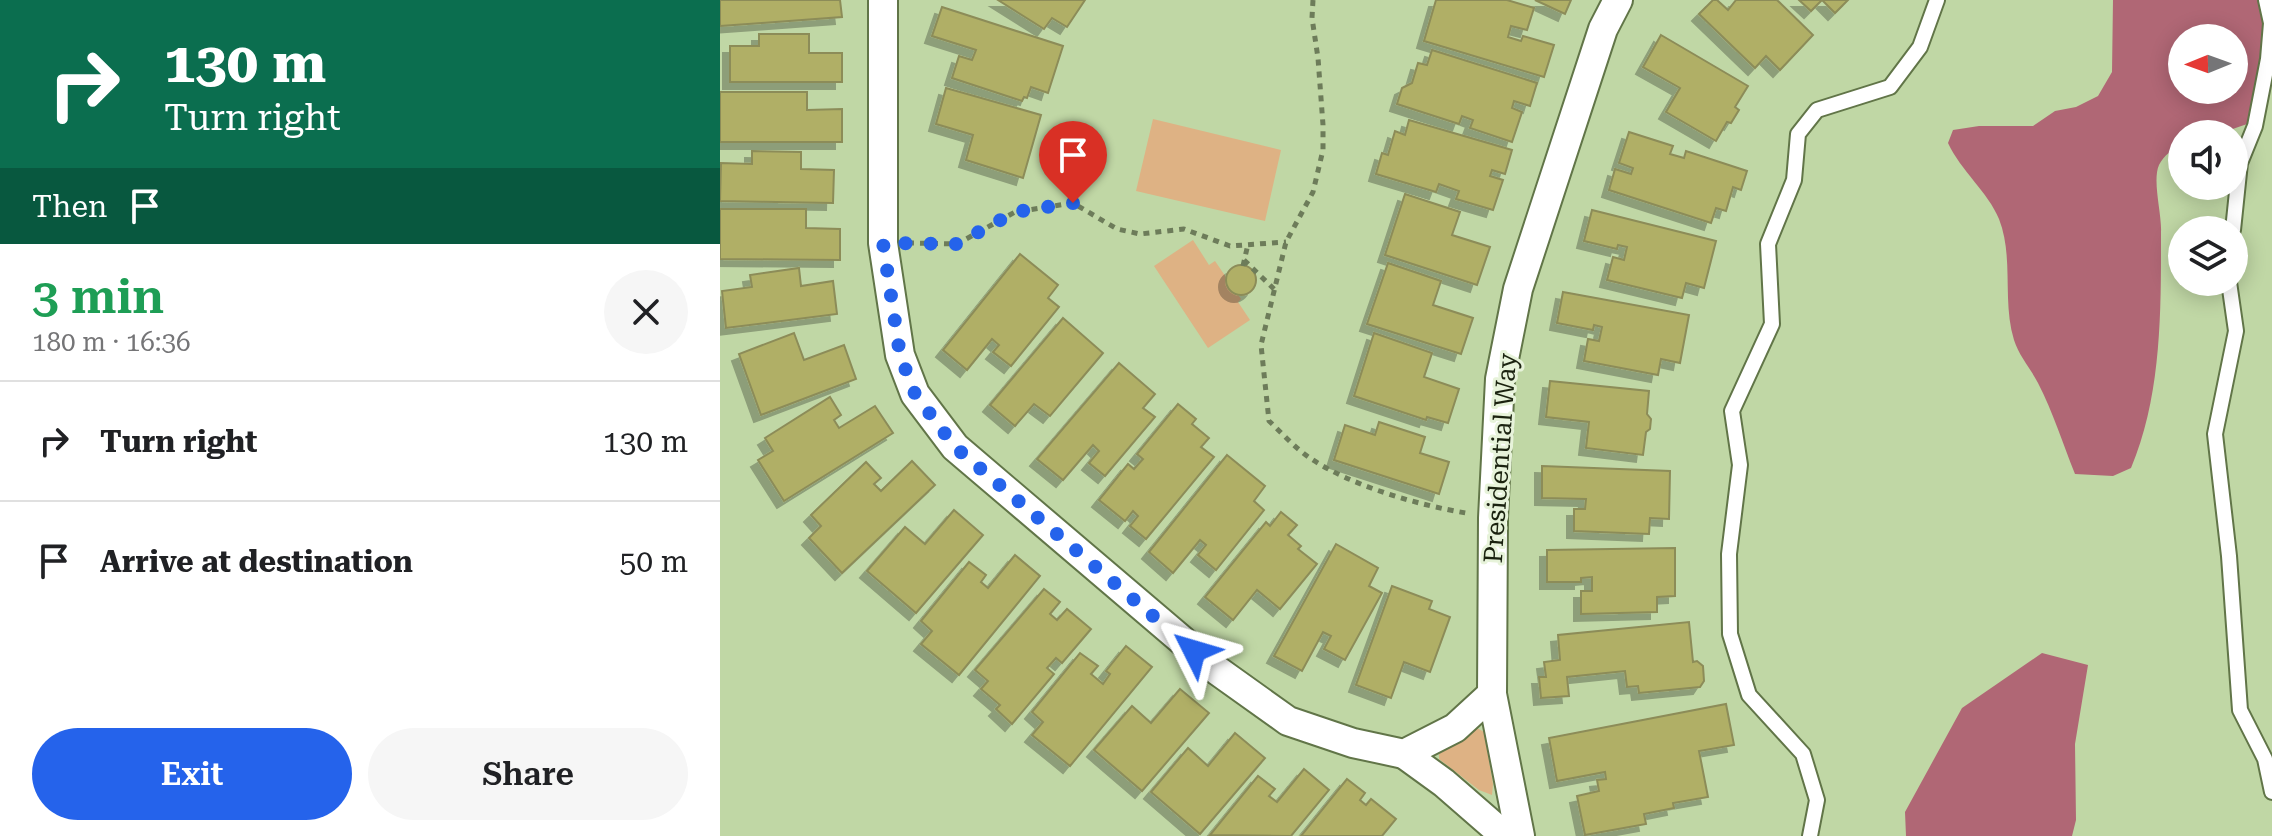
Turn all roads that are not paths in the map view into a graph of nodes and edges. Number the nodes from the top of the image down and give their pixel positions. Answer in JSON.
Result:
{"nodes":[{"id":1,"x":883,"y":0,"type":"edge"},
{"id":2,"x":1618,"y":0,"type":"edge"},
{"id":3,"x":1937,"y":0,"type":"edge"},
{"id":4,"x":2266,"y":0,"type":"edge"},
{"id":5,"x":2234,"y":216,"type":"edge"},
{"id":6,"x":2231,"y":296,"type":"edge"},
{"id":7,"x":1492,"y":694,"type":"junction"},
{"id":8,"x":1404,"y":754,"type":"junction"},
{"id":9,"x":2272,"y":792,"type":"edge"},
{"id":10,"x":1505,"y":836,"type":"edge"},
{"id":11,"x":1520,"y":836,"type":"edge"},
{"id":12,"x":1810,"y":836,"type":"edge"}],
"edges":[{"from":1,"to":8,"type":"street"},
{"from":2,"to":7,"type":"street","name":"Presidential Way"},
{"from":3,"to":12,"type":"lane"},
{"from":4,"to":5,"type":"lane"},
{"from":6,"to":9,"type":"lane"},
{"from":7,"to":8,"type":"street"},
{"from":7,"to":11,"type":"street","name":"Presidential Way"},
{"from":8,"to":10,"type":"street"}]}
